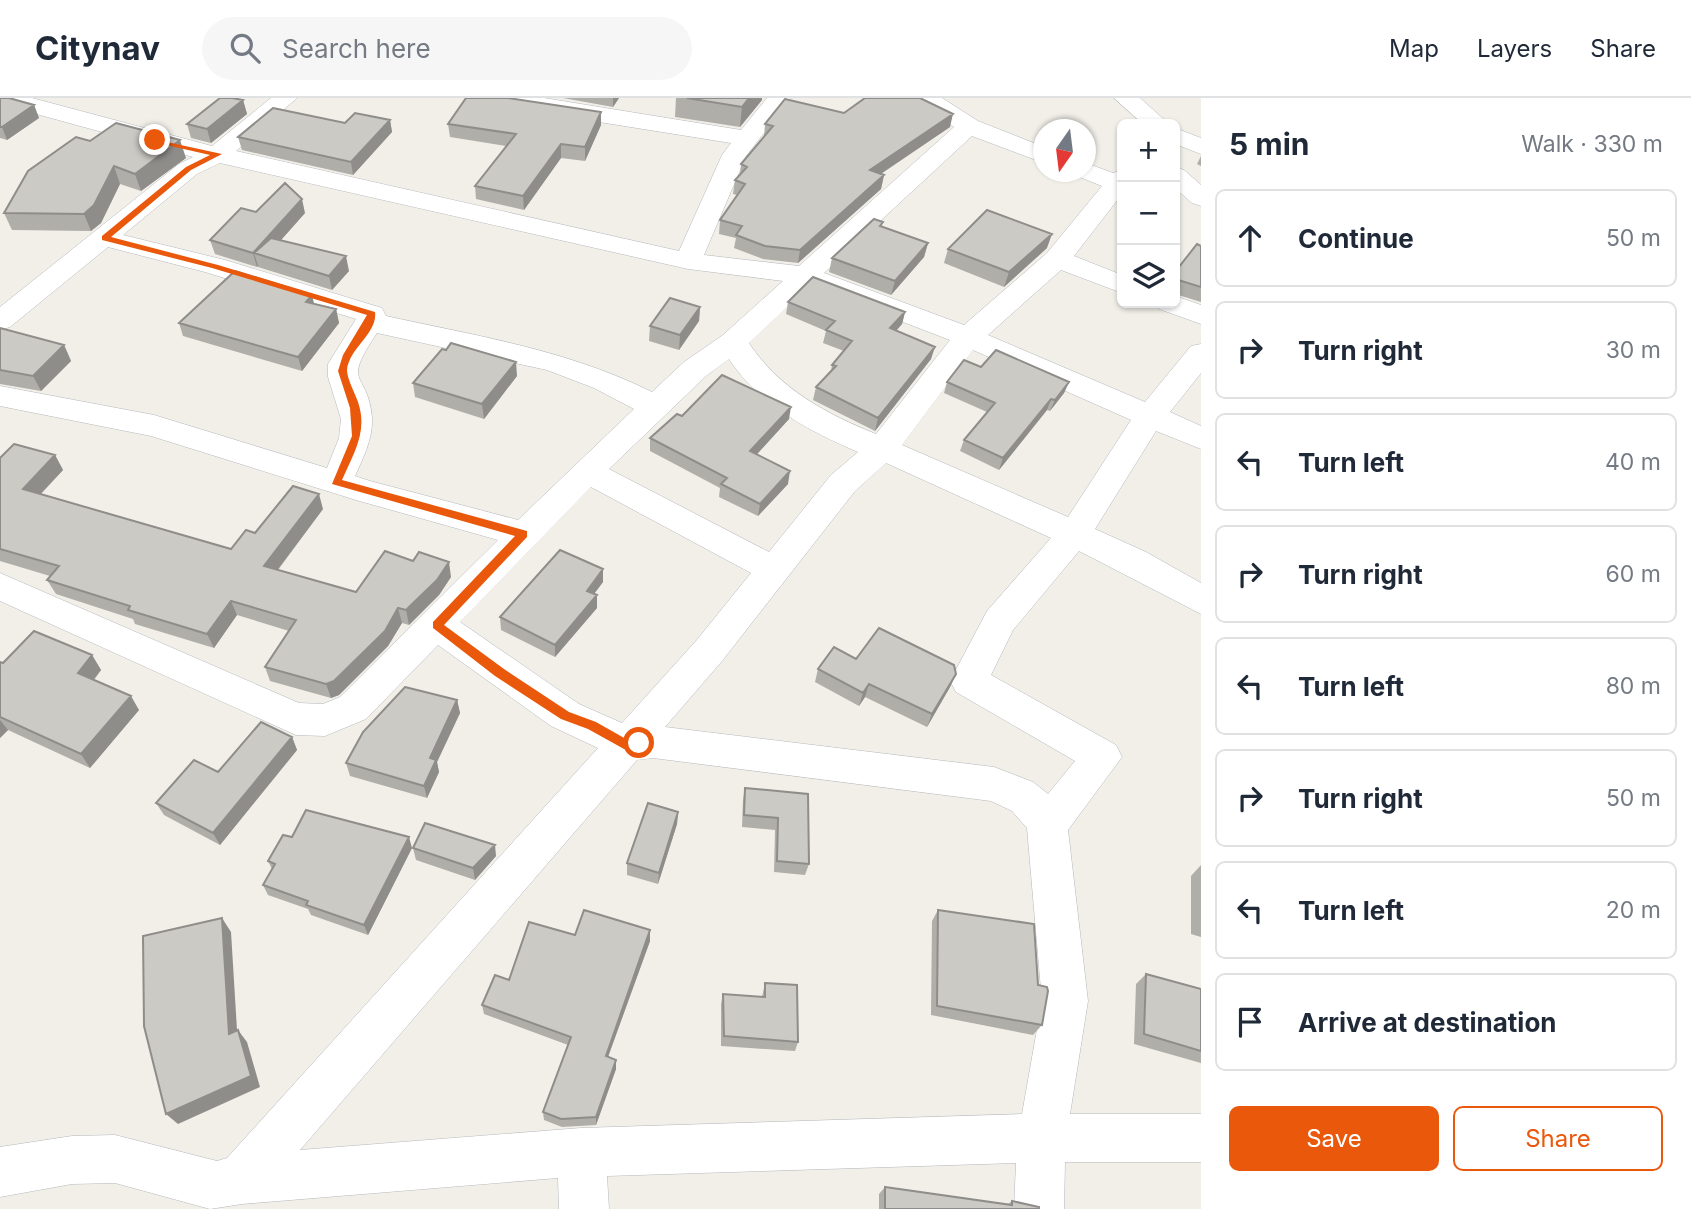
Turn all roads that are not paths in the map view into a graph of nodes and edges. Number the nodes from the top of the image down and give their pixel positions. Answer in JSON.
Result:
{"nodes":[{"id":1,"x":6,"y":98,"type":"edge"},
{"id":2,"x":285,"y":98,"type":"edge"},
{"id":3,"x":520,"y":98,"type":"edge"},
{"id":4,"x":779,"y":98,"type":"edge"},
{"id":5,"x":926,"y":98,"type":"edge"},
{"id":6,"x":1126,"y":98,"type":"edge"},
{"id":7,"x":1151,"y":119,"type":"edge"},
{"id":8,"x":969,"y":127,"type":"junction"},
{"id":9,"x":1180,"y":137,"type":"edge"},
{"id":10,"x":746,"y":138,"type":"junction"},
{"id":11,"x":1201,"y":147,"type":"edge"},
{"id":12,"x":1033,"y":152,"type":"edge"},
{"id":13,"x":218,"y":154,"type":"junction"},
{"id":14,"x":1096,"y":174,"type":"edge"},
{"id":15,"x":1117,"y":179,"type":"edge"},
{"id":16,"x":1180,"y":179,"type":"edge"},
{"id":17,"x":1118,"y":182,"type":"edge"},
{"id":18,"x":1201,"y":198,"type":"edge"},
{"id":19,"x":105,"y":238,"type":"junction"},
{"id":20,"x":1056,"y":259,"type":"junction"},
{"id":21,"x":688,"y":261,"type":"junction"},
{"id":22,"x":806,"y":275,"type":"junction"},
{"id":23,"x":1117,"y":283,"type":"edge"},
{"id":24,"x":1180,"y":307,"type":"edge"},
{"id":25,"x":1201,"y":316,"type":"edge"},
{"id":26,"x":0,"y":321,"type":"edge"},
{"id":27,"x":370,"y":322,"type":"junction"},
{"id":28,"x":968,"y":337,"type":"junction"},
{"id":29,"x":733,"y":342,"type":"junction"},
{"id":30,"x":1201,"y":353,"type":"edge"},
{"id":31,"x":0,"y":396,"type":"edge"},
{"id":32,"x":656,"y":407,"type":"junction"},
{"id":33,"x":1150,"y":416,"type":"junction"},
{"id":34,"x":1201,"y":438,"type":"edge"},
{"id":35,"x":881,"y":450,"type":"junction"},
{"id":36,"x":587,"y":471,"type":"junction"},
{"id":37,"x":336,"y":482,"type":"junction"},
{"id":38,"x":523,"y":534,"type":"junction"},
{"id":39,"x":1074,"y":534,"type":"junction"},
{"id":40,"x":774,"y":570,"type":"junction"},
{"id":41,"x":0,"y":586,"type":"edge"},
{"id":42,"x":1201,"y":600,"type":"edge"},
{"id":43,"x":437,"y":625,"type":"junction"},
{"id":44,"x":624,"y":744,"type":"junction"},
{"id":45,"x":1047,"y":826,"type":"junction"},
{"id":46,"x":1041,"y":1138,"type":"junction"},
{"id":47,"x":1201,"y":1138,"type":"edge"},
{"id":48,"x":581,"y":1152,"type":"junction"},
{"id":49,"x":0,"y":1172,"type":"edge"},
{"id":50,"x":242,"y":1179,"type":"junction"},
{"id":51,"x":584,"y":1209,"type":"edge"},
{"id":52,"x":1039,"y":1209,"type":"edge"}],
"edges":[{"from":1,"to":13,"type":"street"},
{"from":2,"to":13,"type":"street"},
{"from":3,"to":10,"type":"street"},
{"from":4,"to":10,"type":"street"},
{"from":5,"to":8,"type":"street"},
{"from":6,"to":7,"type":"street"},
{"from":8,"to":12,"type":"street"},
{"from":8,"to":22,"type":"street"},
{"from":9,"to":11,"type":"street"},
{"from":10,"to":21,"type":"street"},
{"from":13,"to":19,"type":"street"},
{"from":13,"to":21,"type":"street"},
{"from":14,"to":15,"type":"street"},
{"from":16,"to":18,"type":"street"},
{"from":17,"to":20,"type":"street"},
{"from":19,"to":26,"type":"street"},
{"from":19,"to":27,"type":"street"},
{"from":20,"to":23,"type":"street"},
{"from":20,"to":28,"type":"street"},
{"from":21,"to":22,"type":"street"},
{"from":22,"to":28,"type":"street"},
{"from":22,"to":29,"type":"street"},
{"from":24,"to":25,"type":"street"},
{"from":27,"to":32,"type":"street"},
{"from":27,"to":37,"type":"street"},
{"from":28,"to":33,"type":"street"},
{"from":28,"to":35,"type":"street"},
{"from":29,"to":32,"type":"street"},
{"from":29,"to":35,"type":"street"},
{"from":30,"to":33,"type":"street"},
{"from":31,"to":37,"type":"street"},
{"from":32,"to":36,"type":"street"},
{"from":33,"to":34,"type":"street"},
{"from":33,"to":39,"type":"street"},
{"from":35,"to":39,"type":"street"},
{"from":35,"to":40,"type":"street"},
{"from":36,"to":38,"type":"street"},
{"from":36,"to":40,"type":"street"},
{"from":37,"to":38,"type":"street"},
{"from":38,"to":43,"type":"street"},
{"from":39,"to":42,"type":"street"},
{"from":39,"to":45,"type":"street"},
{"from":40,"to":44,"type":"street"},
{"from":41,"to":43,"type":"street"},
{"from":43,"to":44,"type":"street"},
{"from":44,"to":45,"type":"street"},
{"from":44,"to":50,"type":"street"},
{"from":45,"to":46,"type":"street"},
{"from":46,"to":47,"type":"street"},
{"from":46,"to":48,"type":"street"},
{"from":46,"to":52,"type":"street"},
{"from":48,"to":50,"type":"street"},
{"from":48,"to":51,"type":"street"},
{"from":49,"to":50,"type":"street"}]}
